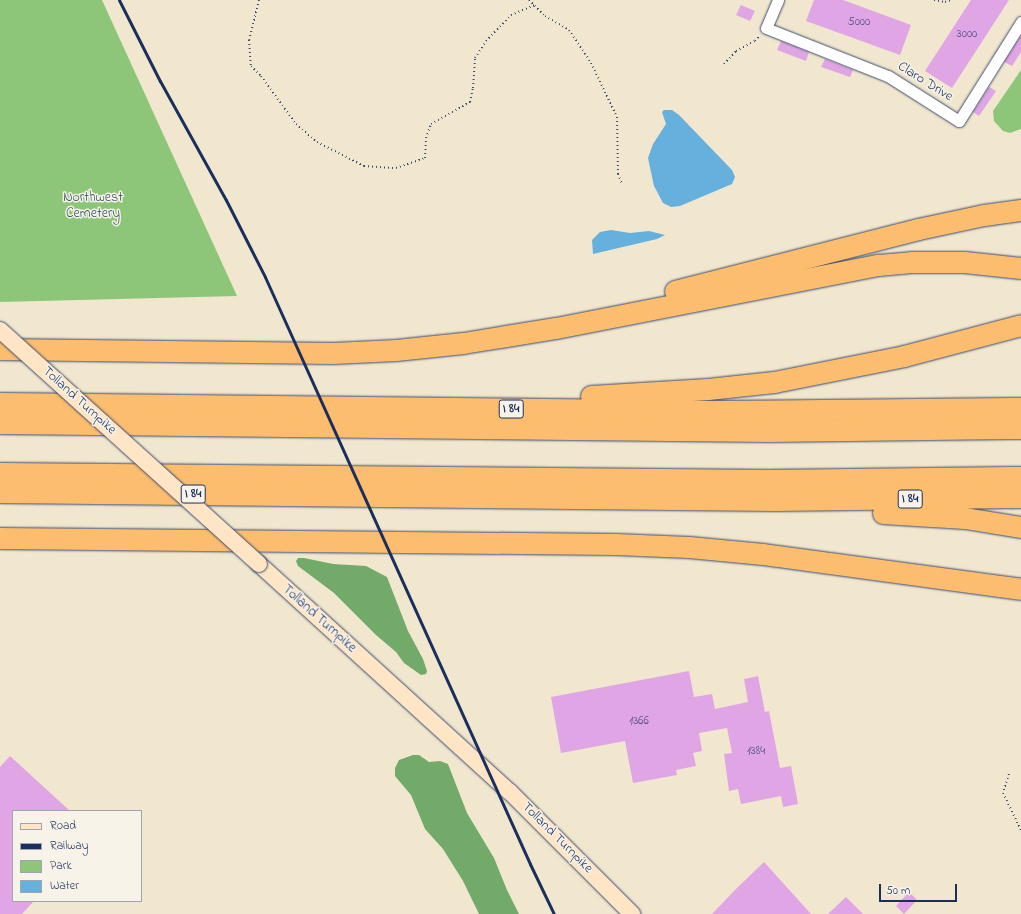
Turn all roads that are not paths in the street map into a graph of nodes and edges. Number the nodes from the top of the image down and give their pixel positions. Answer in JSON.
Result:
{"nodes":[{"id":1,"x":778,"y":0,"type":"edge"},
{"id":2,"x":1021,"y":22,"type":"edge"},
{"id":3,"x":1021,"y":210,"type":"edge"},
{"id":4,"x":1021,"y":268,"type":"edge"},
{"id":5,"x":1021,"y":325,"type":"edge"},
{"id":6,"x":0,"y":330,"type":"edge"},
{"id":7,"x":515,"y":334,"type":"junction"},
{"id":8,"x":0,"y":349,"type":"edge"},
{"id":9,"x":0,"y":403,"type":"edge"},
{"id":10,"x":1021,"y":408,"type":"edge"},
{"id":11,"x":502,"y":409,"type":"junction"},
{"id":12,"x":0,"y":423,"type":"edge"},
{"id":13,"x":1021,"y":428,"type":"edge"},
{"id":14,"x":0,"y":473,"type":"edge"},
{"id":15,"x":1021,"y":477,"type":"edge"},
{"id":16,"x":0,"y":492,"type":"edge"},
{"id":17,"x":1021,"y":497,"type":"edge"},
{"id":18,"x":798,"y":500,"type":"junction"},
{"id":19,"x":1021,"y":527,"type":"edge"},
{"id":20,"x":0,"y":538,"type":"edge"},
{"id":21,"x":1021,"y":589,"type":"edge"},
{"id":22,"x":632,"y":914,"type":"edge"}],
"edges":[{"from":1,"to":2,"type":"street","name":"Claro Drive"},
{"from":3,"to":7,"type":"highway"},
{"from":4,"to":7,"type":"highway"},
{"from":5,"to":11,"type":"highway"},
{"from":6,"to":22,"type":"main road","name":"Tolland Turnpike","bridge":true},
{"from":7,"to":8,"type":"highway"},
{"from":9,"to":11,"type":"highway","number":"I 84"},
{"from":10,"to":11,"type":"highway","number":"I 84"},
{"from":12,"to":13,"type":"highway"},
{"from":14,"to":15,"type":"highway"},
{"from":16,"to":18,"type":"highway","number":"I 84"},
{"from":17,"to":18,"type":"highway","number":"I 84"},
{"from":18,"to":19,"type":"highway"},
{"from":20,"to":21,"type":"highway"}]}
